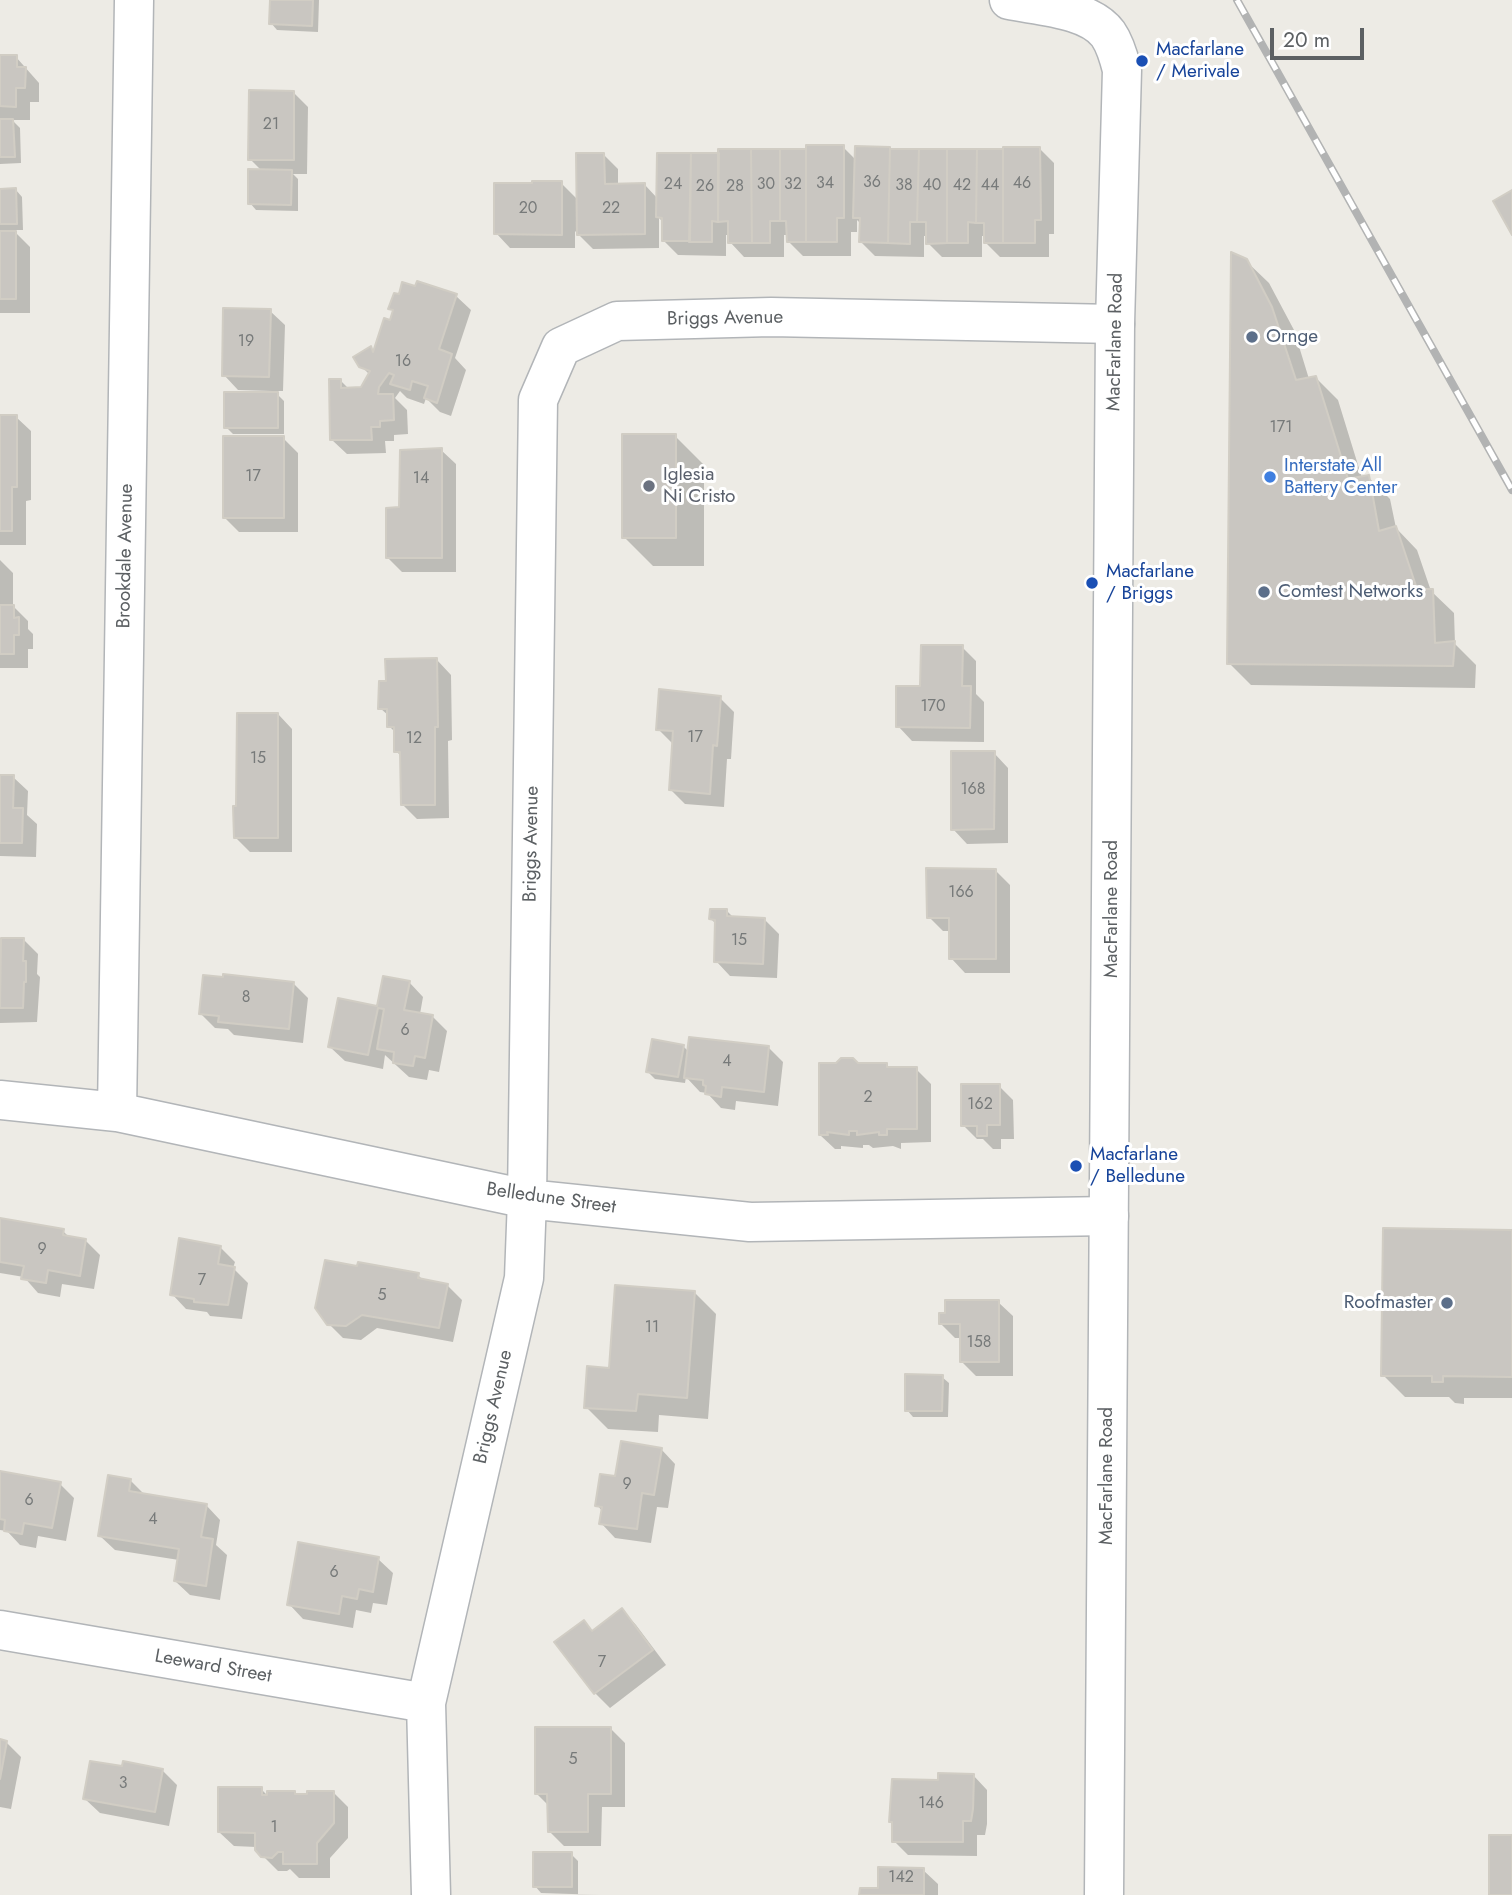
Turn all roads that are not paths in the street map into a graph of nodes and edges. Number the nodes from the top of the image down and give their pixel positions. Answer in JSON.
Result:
{"nodes":[{"id":1,"x":134,"y":0,"type":"edge"},
{"id":2,"x":1009,"y":0,"type":"edge"},
{"id":3,"x":1115,"y":324,"type":"junction"},
{"id":4,"x":0,"y":1100,"type":"edge"},
{"id":5,"x":117,"y":1112,"type":"junction"},
{"id":6,"x":527,"y":1199,"type":"junction"},
{"id":7,"x":1110,"y":1216,"type":"junction"},
{"id":8,"x":0,"y":1630,"type":"edge"},
{"id":9,"x":426,"y":1703,"type":"junction"},
{"id":10,"x":431,"y":1895,"type":"edge"},
{"id":11,"x":1104,"y":1895,"type":"edge"}],
"edges":[{"from":1,"to":5,"type":"street","name":"Brookdale Avenue"},
{"from":2,"to":3,"type":"street","name":"MacFarlane Road"},
{"from":3,"to":6,"type":"street","name":"Briggs Avenue"},
{"from":3,"to":7,"type":"street","name":"MacFarlane Road"},
{"from":4,"to":5,"type":"street","name":"Belledune Street"},
{"from":5,"to":6,"type":"street","name":"Belledune Street"},
{"from":6,"to":7,"type":"street","name":"Belledune Street"},
{"from":6,"to":9,"type":"street","name":"Briggs Avenue"},
{"from":7,"to":11,"type":"street","name":"MacFarlane Road"},
{"from":8,"to":9,"type":"street","name":"Leeward Street"},
{"from":9,"to":10,"type":"street","name":"Briggs Avenue"}]}
